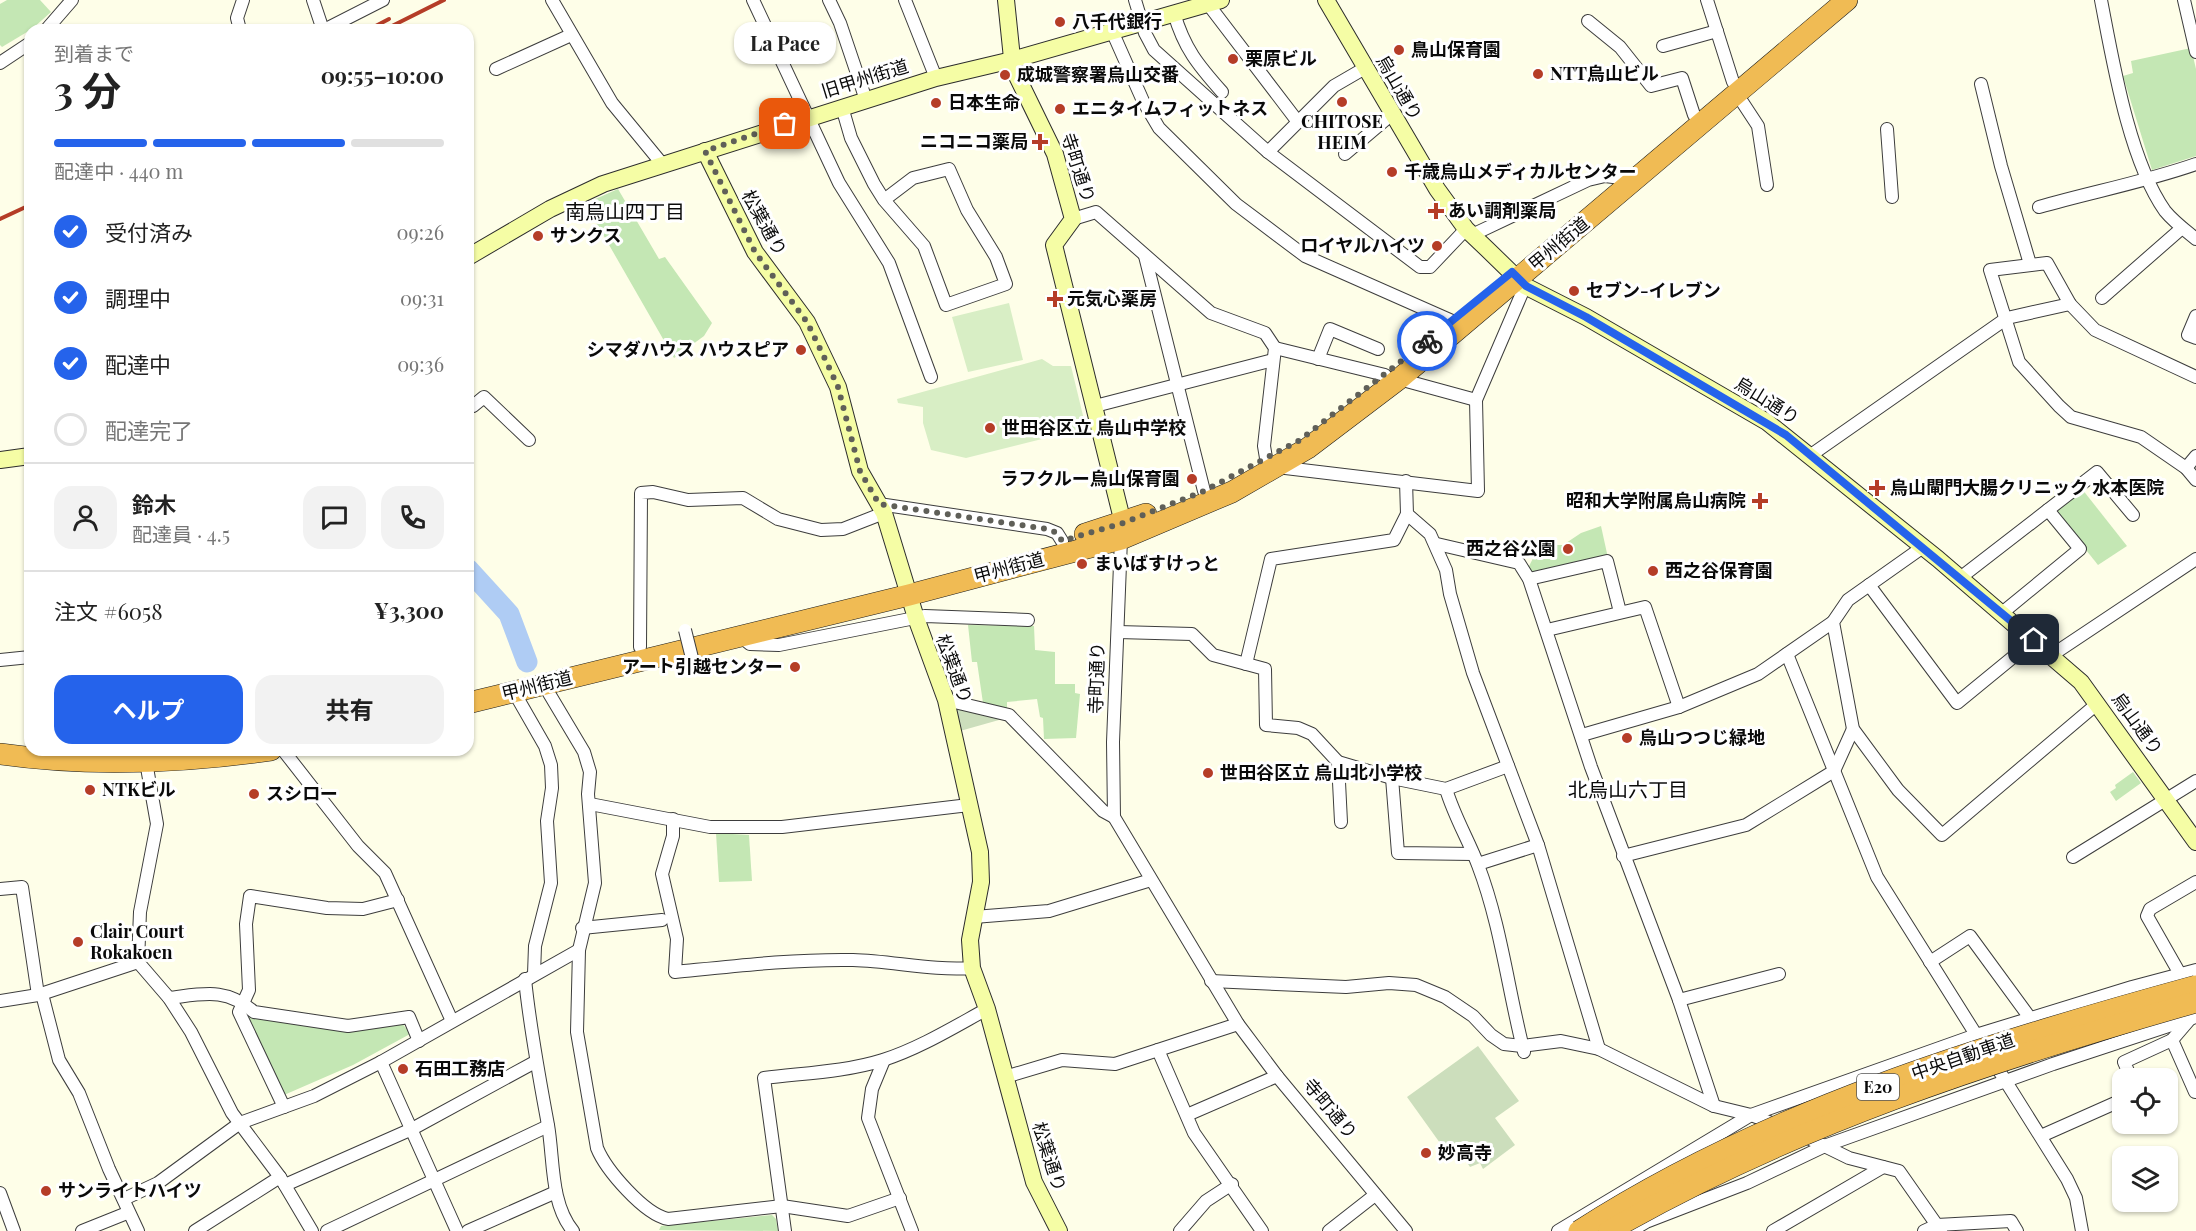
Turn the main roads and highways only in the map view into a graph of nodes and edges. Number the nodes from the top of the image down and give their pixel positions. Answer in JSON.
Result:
{"nodes":[{"id":1,"x":1829,"y":0,"type":"edge"},
{"id":2,"x":1847,"y":0,"type":"edge"},
{"id":3,"x":1735,"y":88,"type":"junction"},
{"id":4,"x":1519,"y":279,"type":"junction"},
{"id":5,"x":1392,"y":377,"type":"junction"},
{"id":6,"x":1271,"y":463,"type":"junction"},
{"id":7,"x":1122,"y":531,"type":"junction"},
{"id":8,"x":907,"y":589,"type":"junction"},
{"id":9,"x":474,"y":690,"type":"edge"},
{"id":10,"x":474,"y":702,"type":"edge"},
{"id":11,"x":0,"y":742,"type":"edge"},
{"id":12,"x":24,"y":745,"type":"edge"},
{"id":13,"x":0,"y":754,"type":"edge"},
{"id":14,"x":144,"y":756,"type":"edge"},
{"id":15,"x":229,"y":756,"type":"edge"},
{"id":16,"x":2188,"y":980,"type":"edge"},
{"id":17,"x":2191,"y":1014,"type":"edge"},
{"id":18,"x":1579,"y":1231,"type":"edge"},
{"id":19,"x":1609,"y":1231,"type":"edge"}],
"edges":[{"from":1,"to":3,"type":"highway","name":"甲州街道"},
{"from":2,"to":3,"type":"highway","name":"甲州街道"},
{"from":3,"to":4,"type":"highway","name":"甲州街道"},
{"from":3,"to":4,"type":"highway","name":"甲州街道"},
{"from":4,"to":5,"type":"highway","name":"甲州街道"},
{"from":4,"to":5,"type":"highway","name":"甲州街道"},
{"from":5,"to":6,"type":"highway","name":"甲州街道"},
{"from":6,"to":7,"type":"highway","name":"甲州街道"},
{"from":6,"to":7,"type":"highway","name":"甲州街道"},
{"from":7,"to":8,"type":"highway","name":"甲州街道"},
{"from":7,"to":8,"type":"highway","name":"甲州街道"},
{"from":8,"to":9,"type":"highway","name":"甲州街道"},
{"from":8,"to":10,"type":"highway","name":"甲州街道"},
{"from":11,"to":12,"type":"highway"},
{"from":13,"to":14,"type":"highway"},
{"from":14,"to":15,"type":"highway"},
{"from":16,"to":18,"type":"highway","name":"中央自動車道","number":"E20","bridge":true},
{"from":17,"to":19,"type":"highway","name":"中央自動車道","number":"E20","bridge":true}]}
